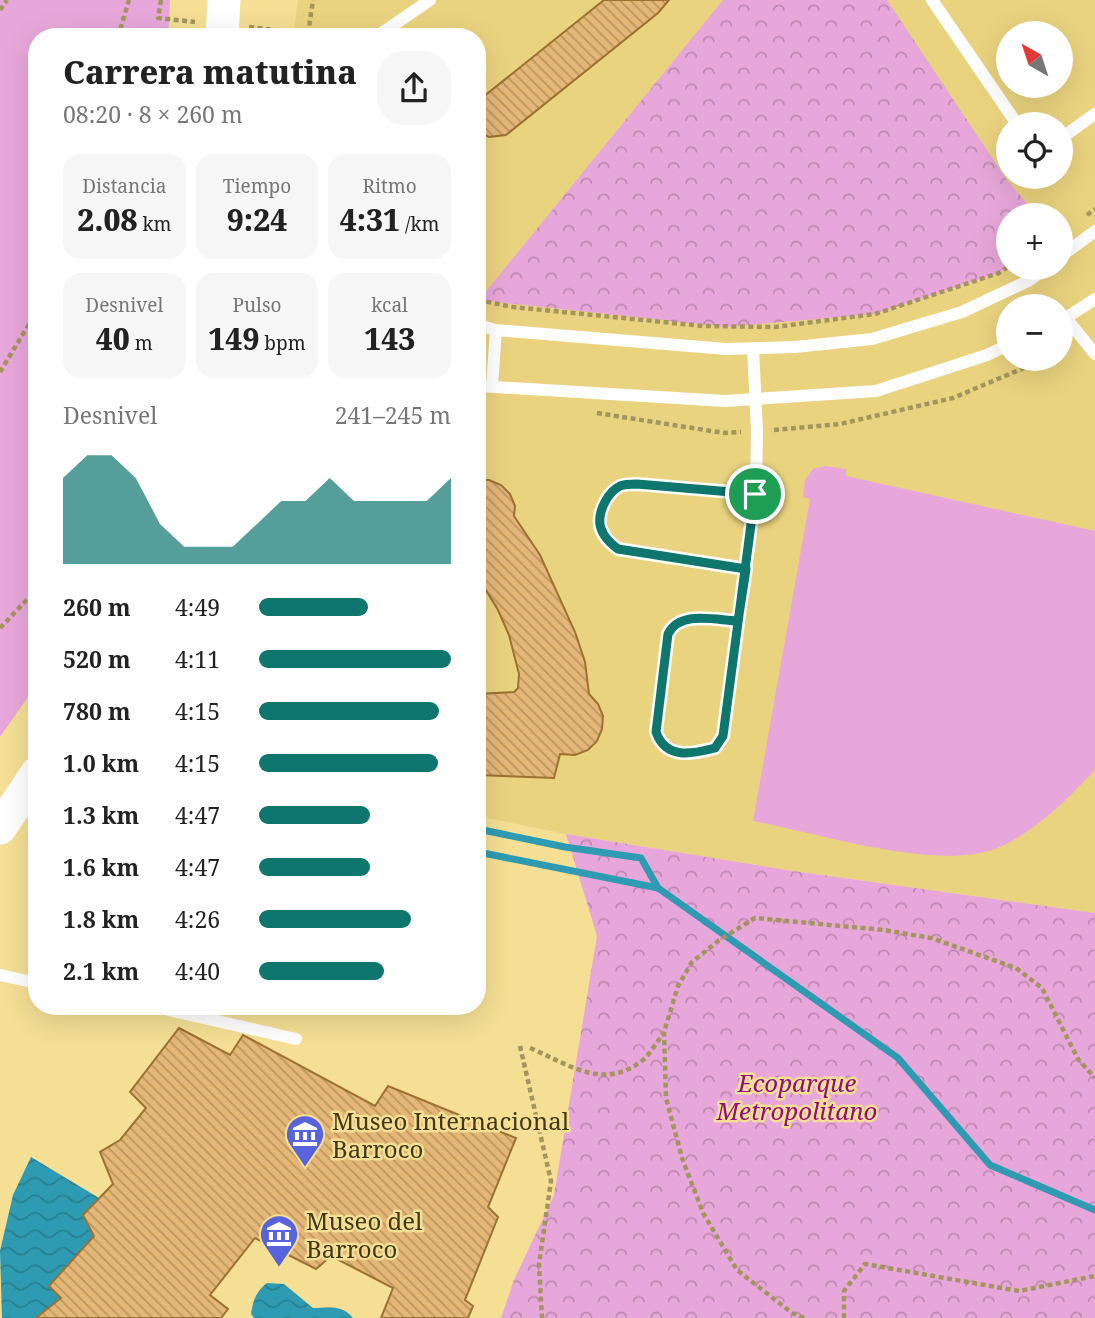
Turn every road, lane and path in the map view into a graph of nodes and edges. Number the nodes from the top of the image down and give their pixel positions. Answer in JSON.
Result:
{"nodes":[{"id":1,"x":7,"y":0,"type":"edge"},
{"id":2,"x":129,"y":0,"type":"edge"},
{"id":3,"x":224,"y":0,"type":"edge"},
{"id":4,"x":430,"y":0,"type":"edge"},
{"id":5,"x":932,"y":0,"type":"edge"},
{"id":6,"x":0,"y":10,"type":"edge"},
{"id":7,"x":121,"y":28,"type":"edge"},
{"id":8,"x":222,"y":28,"type":"edge"},
{"id":9,"x":389,"y":28,"type":"edge"},
{"id":10,"x":1009,"y":112,"type":"edge"},
{"id":11,"x":1095,"y":114,"type":"edge"},
{"id":12,"x":1073,"y":130,"type":"edge"},
{"id":13,"x":1095,"y":231,"type":"edge"},
{"id":14,"x":1073,"y":247,"type":"edge"},
{"id":15,"x":996,"y":274,"type":"edge"},
{"id":16,"x":1030,"y":280,"type":"edge"},
{"id":17,"x":1095,"y":299,"type":"edge"},
{"id":18,"x":486,"y":302,"type":"edge"},
{"id":19,"x":1073,"y":313,"type":"edge"},
{"id":20,"x":28,"y":326,"type":"edge"},
{"id":21,"x":486,"y":328,"type":"edge"},
{"id":22,"x":496,"y":330,"type":"junction"},
{"id":23,"x":1073,"y":331,"type":"edge"},
{"id":24,"x":753,"y":349,"type":"junction"},
{"id":25,"x":996,"y":351,"type":"edge"},
{"id":26,"x":1095,"y":354,"type":"edge"},
{"id":27,"x":0,"y":372,"type":"edge"},
{"id":28,"x":486,"y":386,"type":"edge"},
{"id":29,"x":492,"y":386,"type":"junction"},
{"id":30,"x":755,"y":400,"type":"junction"},
{"id":31,"x":755,"y":494,"type":"junction"},
{"id":32,"x":746,"y":569,"type":"junction"},
{"id":33,"x":28,"y":598,"type":"edge"},
{"id":34,"x":738,"y":621,"type":"junction"},
{"id":35,"x":0,"y":628,"type":"edge"},
{"id":36,"x":28,"y":786,"type":"edge"},
{"id":37,"x":0,"y":828,"type":"edge"},
{"id":38,"x":0,"y":975,"type":"edge"},
{"id":39,"x":28,"y":981,"type":"edge"},
{"id":40,"x":190,"y":1015,"type":"edge"},
{"id":41,"x":664,"y":1032,"type":"junction"},
{"id":42,"x":296,"y":1039,"type":"dead end"},
{"id":43,"x":520,"y":1046,"type":"dead end"},
{"id":44,"x":530,"y":1048,"type":"dead end"},
{"id":45,"x":1095,"y":1078,"type":"edge"},
{"id":46,"x":1095,"y":1276,"type":"edge"},
{"id":47,"x":542,"y":1318,"type":"edge"},
{"id":48,"x":804,"y":1318,"type":"edge"},
{"id":49,"x":844,"y":1318,"type":"edge"}],
"edges":[{"from":1,"to":6,"type":"path"},
{"from":2,"to":7,"type":"path"},
{"from":3,"to":8,"type":"main road"},
{"from":4,"to":9,"type":"lane"},
{"from":5,"to":10,"type":"lane"},
{"from":11,"to":12,"type":"lane"},
{"from":13,"to":14,"type":"lane"},
{"from":15,"to":18,"type":"path"},
{"from":16,"to":24,"type":"lane"},
{"from":17,"to":19,"type":"lane"},
{"from":20,"to":27,"type":"path"},
{"from":21,"to":22,"type":"lane"},
{"from":22,"to":24,"type":"lane"},
{"from":22,"to":29,"type":"lane"},
{"from":23,"to":26,"type":"lane"},
{"from":24,"to":30,"type":"lane"},
{"from":25,"to":30,"type":"lane"},
{"from":28,"to":29,"type":"lane"},
{"from":29,"to":30,"type":"lane"},
{"from":30,"to":31,"type":"lane"},
{"from":31,"to":32,"type":"lane"},
{"from":31,"to":32,"type":"lane"},
{"from":32,"to":34,"type":"lane"},
{"from":33,"to":35,"type":"path"},
{"from":34,"to":34,"type":"lane"},
{"from":36,"to":37,"type":"main road"},
{"from":38,"to":39,"type":"lane"},
{"from":40,"to":42,"type":"lane"},
{"from":41,"to":44,"type":"path"},
{"from":41,"to":45,"type":"path"},
{"from":41,"to":48,"type":"path"},
{"from":43,"to":47,"type":"path"},
{"from":46,"to":49,"type":"path"}]}
